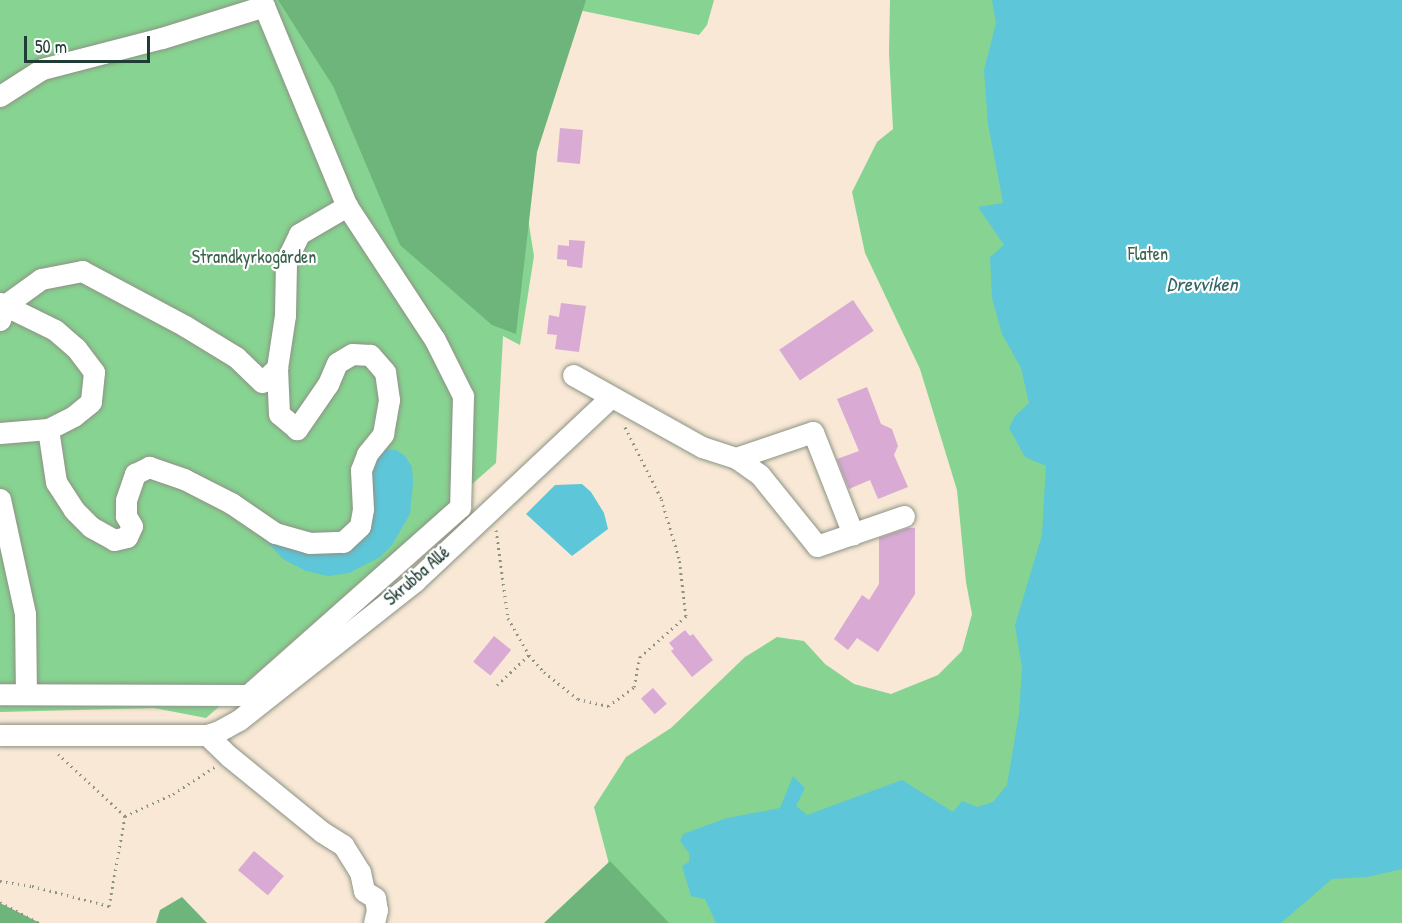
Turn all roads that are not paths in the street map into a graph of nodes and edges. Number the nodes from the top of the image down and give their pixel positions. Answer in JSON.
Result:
{"nodes":[{"id":1,"x":263,"y":3,"type":"edge"},
{"id":2,"x":0,"y":96,"type":"edge"},
{"id":3,"x":347,"y":206,"type":"junction"},
{"id":4,"x":2,"y":309,"type":"edge"},
{"id":5,"x":277,"y":368,"type":"junction"},
{"id":6,"x":573,"y":375,"type":"dead end"},
{"id":7,"x":611,"y":397,"type":"junction"},
{"id":8,"x":48,"y":429,"type":"junction"},
{"id":9,"x":0,"y":433,"type":"edge"},
{"id":10,"x":735,"y":458,"type":"junction"},
{"id":11,"x":0,"y":499,"type":"edge"},
{"id":12,"x":904,"y":516,"type":"dead end"},
{"id":13,"x":853,"y":534,"type":"junction"},
{"id":14,"x":0,"y":694,"type":"edge"},
{"id":15,"x":26,"y":694,"type":"junction"},
{"id":16,"x":0,"y":735,"type":"edge"},
{"id":17,"x":207,"y":735,"type":"junction"},
{"id":18,"x":374,"y":923,"type":"edge"}],
"edges":[{"from":1,"to":2,"type":"street"},
{"from":1,"to":3,"type":"street"},
{"from":3,"to":5,"type":"street"},
{"from":3,"to":15,"type":"street"},
{"from":4,"to":5,"type":"street"},
{"from":4,"to":8,"type":"street"},
{"from":5,"to":8,"type":"street"},
{"from":6,"to":7,"type":"street"},
{"from":7,"to":10,"type":"street"},
{"from":7,"to":17,"type":"street","name":"Skrubba Allé"},
{"from":8,"to":9,"type":"street"},
{"from":10,"to":13,"type":"street"},
{"from":10,"to":13,"type":"street"},
{"from":11,"to":15,"type":"street"},
{"from":12,"to":13,"type":"street"},
{"from":14,"to":15,"type":"street"},
{"from":16,"to":17,"type":"street","name":"Skrubba Allé"},
{"from":17,"to":18,"type":"street"}]}
